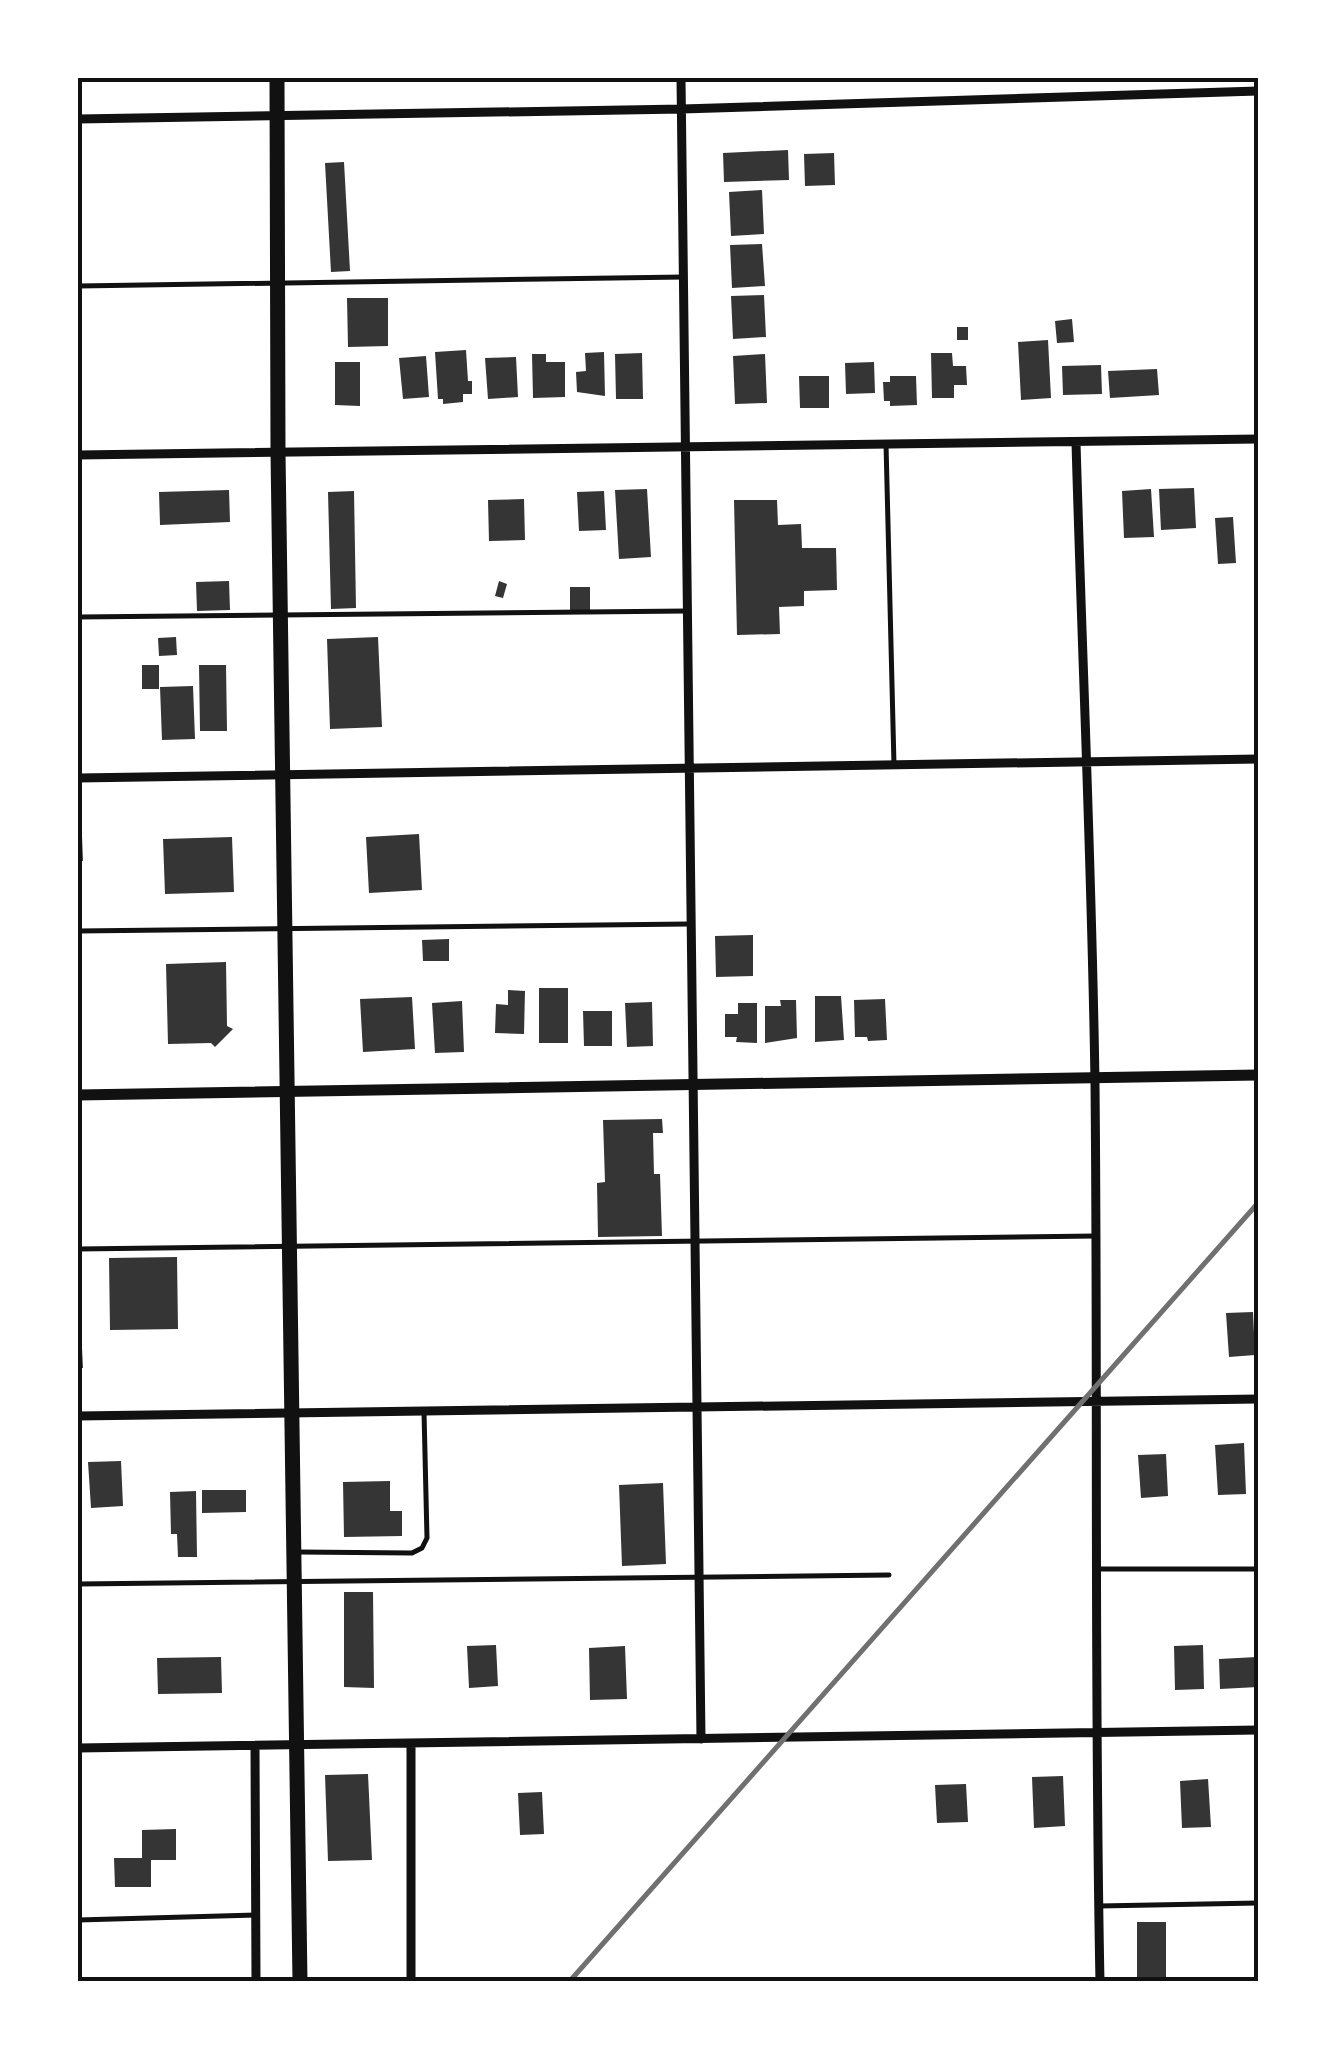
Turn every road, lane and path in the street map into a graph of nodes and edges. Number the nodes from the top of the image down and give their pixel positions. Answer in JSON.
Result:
{"nodes":[{"id":1,"x":277,"y":78,"type":"edge"},
{"id":2,"x":682,"y":78,"type":"edge"},
{"id":3,"x":1258,"y":90,"type":"edge"},
{"id":4,"x":682,"y":109,"type":"junction"},
{"id":5,"x":278,"y":115,"type":"junction"},
{"id":6,"x":78,"y":119,"type":"edge"},
{"id":7,"x":684,"y":277,"type":"junction"},
{"id":8,"x":278,"y":284,"type":"junction"},
{"id":9,"x":78,"y":286,"type":"edge"},
{"id":10,"x":1258,"y":439,"type":"edge"},
{"id":11,"x":1076,"y":442,"type":"junction"},
{"id":12,"x":886,"y":444,"type":"junction"},
{"id":13,"x":685,"y":445,"type":"junction"},
{"id":14,"x":278,"y":452,"type":"junction"},
{"id":15,"x":78,"y":455,"type":"edge"},
{"id":16,"x":687,"y":611,"type":"junction"},
{"id":17,"x":281,"y":616,"type":"junction"},
{"id":18,"x":78,"y":618,"type":"edge"},
{"id":19,"x":1258,"y":759,"type":"edge"},
{"id":20,"x":1084,"y":763,"type":"junction"},
{"id":21,"x":894,"y":765,"type":"junction"},
{"id":22,"x":688,"y":767,"type":"junction"},
{"id":23,"x":284,"y":774,"type":"junction"},
{"id":24,"x":78,"y":778,"type":"edge"},
{"id":25,"x":690,"y":924,"type":"junction"},
{"id":26,"x":286,"y":927,"type":"junction"},
{"id":27,"x":78,"y":932,"type":"edge"},
{"id":28,"x":1258,"y":1076,"type":"edge"},
{"id":29,"x":1094,"y":1078,"type":"junction"},
{"id":30,"x":692,"y":1085,"type":"junction"},
{"id":31,"x":289,"y":1093,"type":"junction"},
{"id":32,"x":78,"y":1095,"type":"edge"},
{"id":33,"x":1096,"y":1236,"type":"junction"},
{"id":34,"x":695,"y":1241,"type":"junction"},
{"id":35,"x":291,"y":1246,"type":"junction"},
{"id":36,"x":78,"y":1249,"type":"edge"},
{"id":37,"x":1258,"y":1399,"type":"edge"},
{"id":38,"x":1098,"y":1400,"type":"junction"},
{"id":39,"x":698,"y":1408,"type":"junction"},
{"id":40,"x":424,"y":1412,"type":"junction"},
{"id":41,"x":293,"y":1414,"type":"junction"},
{"id":42,"x":78,"y":1416,"type":"edge"},
{"id":43,"x":295,"y":1552,"type":"junction"},
{"id":44,"x":1096,"y":1570,"type":"junction"},
{"id":45,"x":1258,"y":1570,"type":"edge"},
{"id":46,"x":889,"y":1575,"type":"dead end"},
{"id":47,"x":700,"y":1577,"type":"junction"},
{"id":48,"x":295,"y":1582,"type":"junction"},
{"id":49,"x":78,"y":1584,"type":"edge"},
{"id":50,"x":1258,"y":1730,"type":"edge"},
{"id":51,"x":1095,"y":1733,"type":"junction"},
{"id":52,"x":701,"y":1739,"type":"junction"},
{"id":53,"x":411,"y":1744,"type":"junction"},
{"id":54,"x":298,"y":1745,"type":"junction"},
{"id":55,"x":255,"y":1746,"type":"junction"},
{"id":56,"x":78,"y":1748,"type":"edge"},
{"id":57,"x":1258,"y":1903,"type":"edge"},
{"id":58,"x":1098,"y":1906,"type":"junction"},
{"id":59,"x":256,"y":1915,"type":"junction"},
{"id":60,"x":78,"y":1920,"type":"edge"},
{"id":61,"x":256,"y":1982,"type":"edge"},
{"id":62,"x":300,"y":1982,"type":"edge"},
{"id":63,"x":412,"y":1982,"type":"edge"},
{"id":64,"x":1100,"y":1982,"type":"edge"}],
"edges":[{"from":1,"to":5,"type":"highway"},
{"from":2,"to":4,"type":"street"},
{"from":3,"to":4,"type":"street"},
{"from":4,"to":5,"type":"street"},
{"from":4,"to":7,"type":"street"},
{"from":5,"to":6,"type":"street"},
{"from":5,"to":8,"type":"highway"},
{"from":7,"to":8,"type":"lane"},
{"from":7,"to":13,"type":"street"},
{"from":8,"to":9,"type":"lane"},
{"from":8,"to":14,"type":"highway"},
{"from":10,"to":11,"type":"street"},
{"from":11,"to":12,"type":"street"},
{"from":11,"to":20,"type":"street"},
{"from":12,"to":13,"type":"street"},
{"from":12,"to":21,"type":"lane"},
{"from":13,"to":14,"type":"street"},
{"from":13,"to":16,"type":"street"},
{"from":14,"to":15,"type":"street"},
{"from":14,"to":17,"type":"highway"},
{"from":16,"to":17,"type":"lane"},
{"from":16,"to":22,"type":"street"},
{"from":17,"to":18,"type":"lane"},
{"from":17,"to":23,"type":"highway"},
{"from":19,"to":20,"type":"street"},
{"from":20,"to":21,"type":"street"},
{"from":20,"to":29,"type":"street"},
{"from":21,"to":22,"type":"street"},
{"from":22,"to":23,"type":"street"},
{"from":22,"to":25,"type":"street"},
{"from":23,"to":24,"type":"street"},
{"from":23,"to":26,"type":"highway"},
{"from":25,"to":26,"type":"lane"},
{"from":25,"to":30,"type":"street"},
{"from":26,"to":27,"type":"lane"},
{"from":26,"to":31,"type":"highway"},
{"from":28,"to":29,"type":"street"},
{"from":29,"to":30,"type":"street"},
{"from":29,"to":33,"type":"street"},
{"from":30,"to":31,"type":"street"},
{"from":30,"to":34,"type":"street"},
{"from":31,"to":32,"type":"street"},
{"from":31,"to":35,"type":"highway"},
{"from":33,"to":34,"type":"lane"},
{"from":33,"to":38,"type":"street"},
{"from":34,"to":35,"type":"lane"},
{"from":34,"to":39,"type":"street"},
{"from":35,"to":36,"type":"lane"},
{"from":35,"to":41,"type":"highway"},
{"from":37,"to":38,"type":"street"},
{"from":38,"to":39,"type":"street"},
{"from":38,"to":44,"type":"street"},
{"from":39,"to":40,"type":"street"},
{"from":39,"to":47,"type":"street"},
{"from":40,"to":41,"type":"street"},
{"from":40,"to":43,"type":"lane"},
{"from":41,"to":42,"type":"street"},
{"from":41,"to":43,"type":"highway"},
{"from":43,"to":48,"type":"highway"},
{"from":44,"to":45,"type":"lane"},
{"from":44,"to":51,"type":"street"},
{"from":46,"to":47,"type":"lane"},
{"from":47,"to":48,"type":"lane"},
{"from":47,"to":52,"type":"street"},
{"from":48,"to":49,"type":"lane"},
{"from":48,"to":54,"type":"highway"},
{"from":50,"to":51,"type":"street"},
{"from":51,"to":52,"type":"street"},
{"from":51,"to":58,"type":"street"},
{"from":52,"to":53,"type":"street"},
{"from":53,"to":54,"type":"street"},
{"from":53,"to":63,"type":"street"},
{"from":54,"to":55,"type":"street"},
{"from":54,"to":62,"type":"highway"},
{"from":55,"to":56,"type":"street"},
{"from":55,"to":59,"type":"street"},
{"from":57,"to":58,"type":"lane"},
{"from":58,"to":64,"type":"street"},
{"from":59,"to":60,"type":"lane"},
{"from":59,"to":61,"type":"street"}]}
